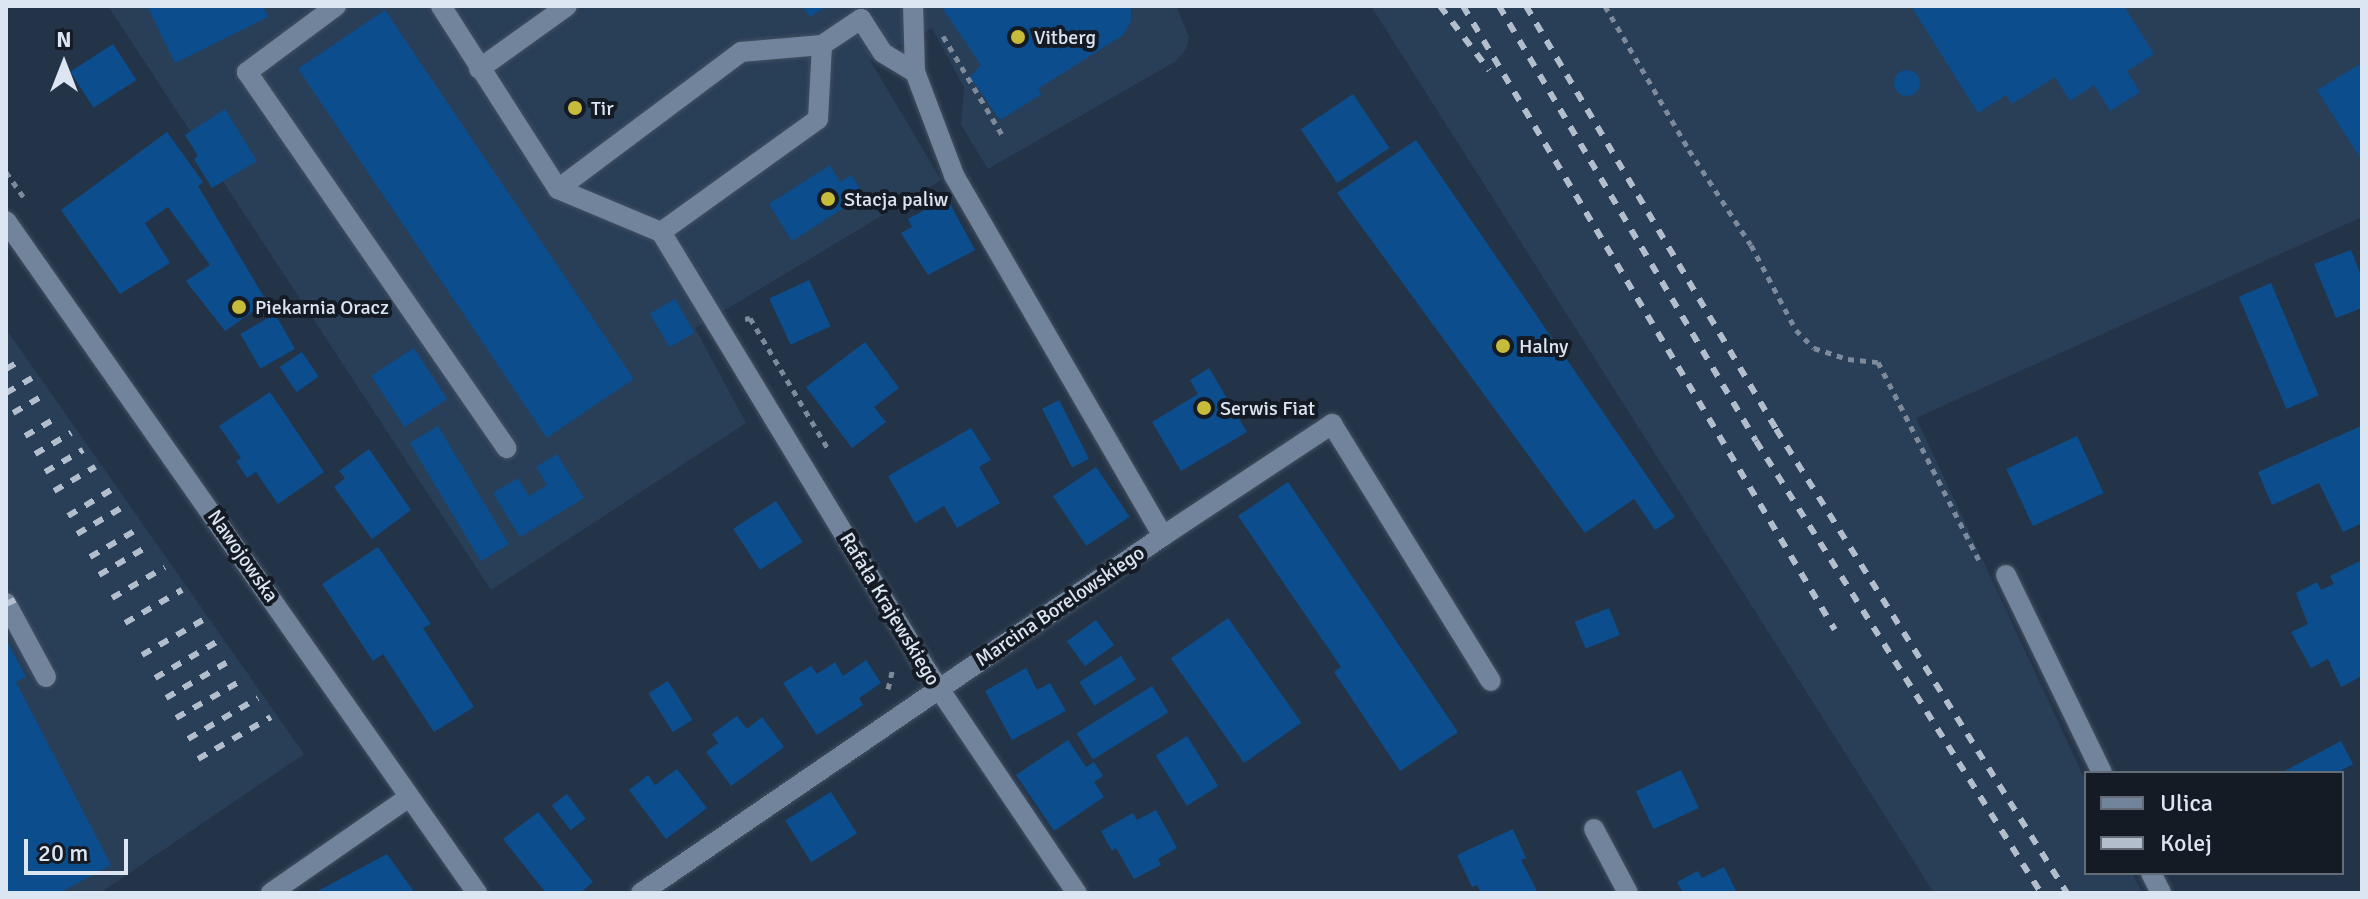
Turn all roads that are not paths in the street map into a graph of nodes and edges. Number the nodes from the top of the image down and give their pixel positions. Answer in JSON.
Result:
{"nodes":[{"id":1,"x":336,"y":6,"type":"edge"},
{"id":2,"x":441,"y":6,"type":"edge"},
{"id":3,"x":567,"y":6,"type":"edge"},
{"id":4,"x":913,"y":6,"type":"edge"},
{"id":5,"x":314,"y":13,"type":"edge"},
{"id":6,"x":822,"y":45,"type":"junction"},
{"id":7,"x":479,"y":69,"type":"junction"},
{"id":8,"x":915,"y":72,"type":"junction"},
{"id":9,"x":558,"y":189,"type":"junction"},
{"id":10,"x":6,"y":221,"type":"edge"},
{"id":11,"x":661,"y":232,"type":"junction"},
{"id":12,"x":506,"y":448,"type":"dead end"},
{"id":13,"x":1163,"y":536,"type":"junction"},
{"id":14,"x":2006,"y":575,"type":"road end"},
{"id":15,"x":6,"y":603,"type":"edge"},
{"id":16,"x":46,"y":677,"type":"dead end"},
{"id":17,"x":1491,"y":681,"type":"dead end"},
{"id":18,"x":938,"y":689,"type":"junction"},
{"id":19,"x":2101,"y":771,"type":"edge"},
{"id":20,"x":409,"y":797,"type":"junction"},
{"id":21,"x":1594,"y":829,"type":"dead end"},
{"id":22,"x":2152,"y":875,"type":"edge"},
{"id":23,"x":271,"y":893,"type":"edge"},
{"id":24,"x":477,"y":893,"type":"edge"},
{"id":25,"x":641,"y":893,"type":"edge"},
{"id":26,"x":1077,"y":893,"type":"edge"},
{"id":27,"x":1628,"y":893,"type":"edge"},
{"id":28,"x":2161,"y":893,"type":"edge"}],
"edges":[{"from":1,"to":5,"type":"street"},
{"from":2,"to":7,"type":"street"},
{"from":3,"to":7,"type":"street"},
{"from":4,"to":8,"type":"street","name":"Marcina Borelowskiego"},
{"from":5,"to":12,"type":"street"},
{"from":6,"to":8,"type":"street"},
{"from":6,"to":9,"type":"street"},
{"from":6,"to":11,"type":"street"},
{"from":7,"to":9,"type":"street"},
{"from":8,"to":13,"type":"street","name":"Marcina Borelowskiego"},
{"from":9,"to":11,"type":"street"},
{"from":10,"to":20,"type":"street","name":"Nawojowska"},
{"from":11,"to":18,"type":"street","name":"Rafała Krajewskiego"},
{"from":13,"to":17,"type":"street"},
{"from":13,"to":18,"type":"street","name":"Marcina Borelowskiego"},
{"from":14,"to":19,"type":"street"},
{"from":15,"to":16,"type":"street"},
{"from":18,"to":25,"type":"street","name":"Marcina Borelowskiego"},
{"from":18,"to":26,"type":"street","name":"Rafała Krajewskiego"},
{"from":20,"to":23,"type":"street"},
{"from":20,"to":24,"type":"street","name":"Nawojowska"},
{"from":21,"to":27,"type":"street"},
{"from":22,"to":28,"type":"street"}]}
